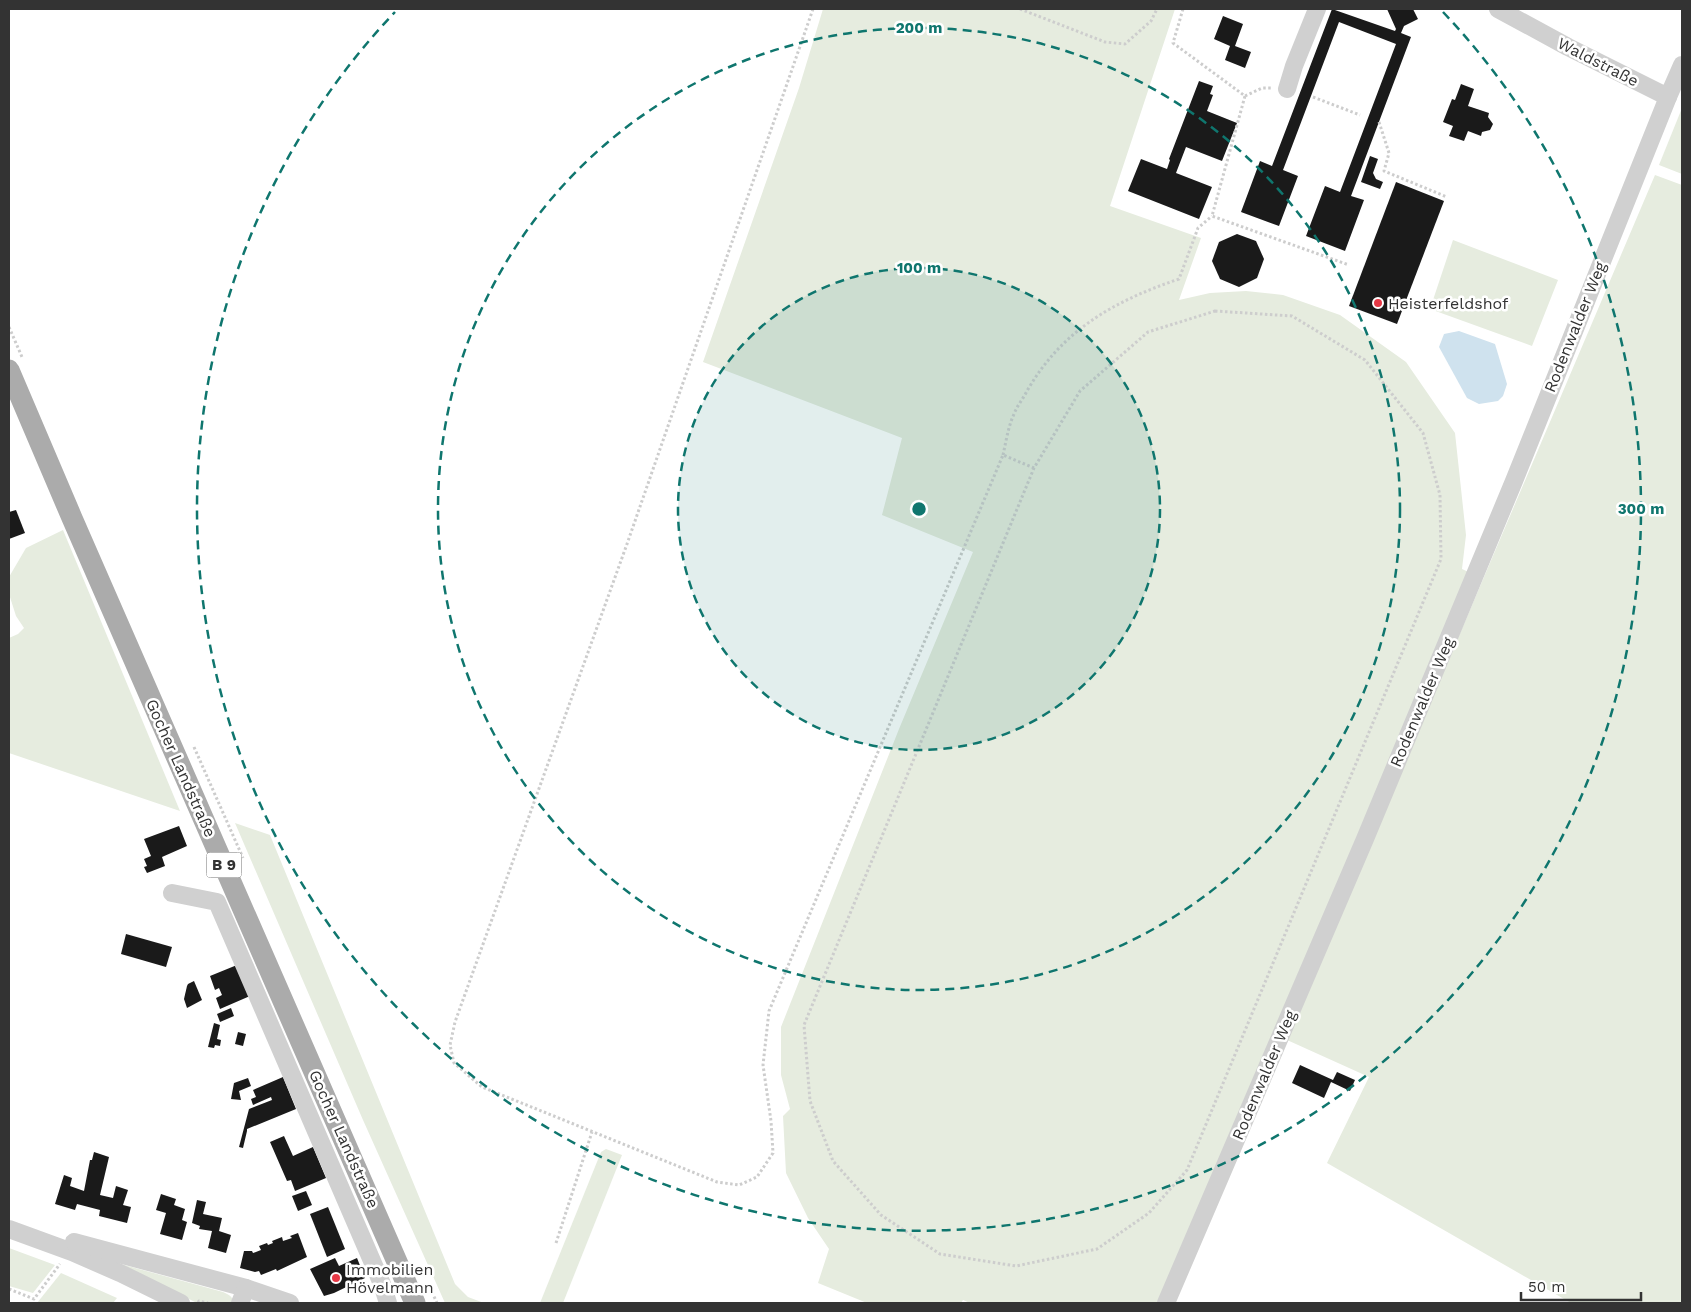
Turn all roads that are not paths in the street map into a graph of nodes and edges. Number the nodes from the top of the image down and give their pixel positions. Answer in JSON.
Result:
{"nodes":[{"id":1,"x":1317,"y":9,"type":"edge"},
{"id":2,"x":1498,"y":9,"type":"edge"},
{"id":3,"x":1682,"y":65,"type":"edge"},
{"id":4,"x":1287,"y":89,"type":"dead end"},
{"id":5,"x":1668,"y":97,"type":"junction"},
{"id":6,"x":9,"y":370,"type":"edge"},
{"id":7,"x":172,"y":893,"type":"dead end"},
{"id":8,"x":9,"y":1229,"type":"edge"},
{"id":9,"x":74,"y":1242,"type":"dead end"},
{"id":10,"x":243,"y":1296,"type":"edge"},
{"id":11,"x":181,"y":1303,"type":"edge"},
{"id":12,"x":290,"y":1303,"type":"edge"},
{"id":13,"x":388,"y":1303,"type":"edge"},
{"id":14,"x":415,"y":1303,"type":"edge"},
{"id":15,"x":1166,"y":1303,"type":"edge"}],
"edges":[{"from":1,"to":4,"type":"street"},
{"from":2,"to":5,"type":"street","name":"Waldstraße"},
{"from":3,"to":5,"type":"street"},
{"from":5,"to":15,"type":"street","name":"Rodenwalder Weg"},
{"from":6,"to":14,"type":"main road","name":"Gocher Landstraße","number":"B 9"},
{"from":7,"to":13,"type":"street","name":"Gocher Landstraße"},
{"from":8,"to":11,"type":"street"},
{"from":9,"to":10,"type":"street"},
{"from":10,"to":12,"type":"street"}]}
